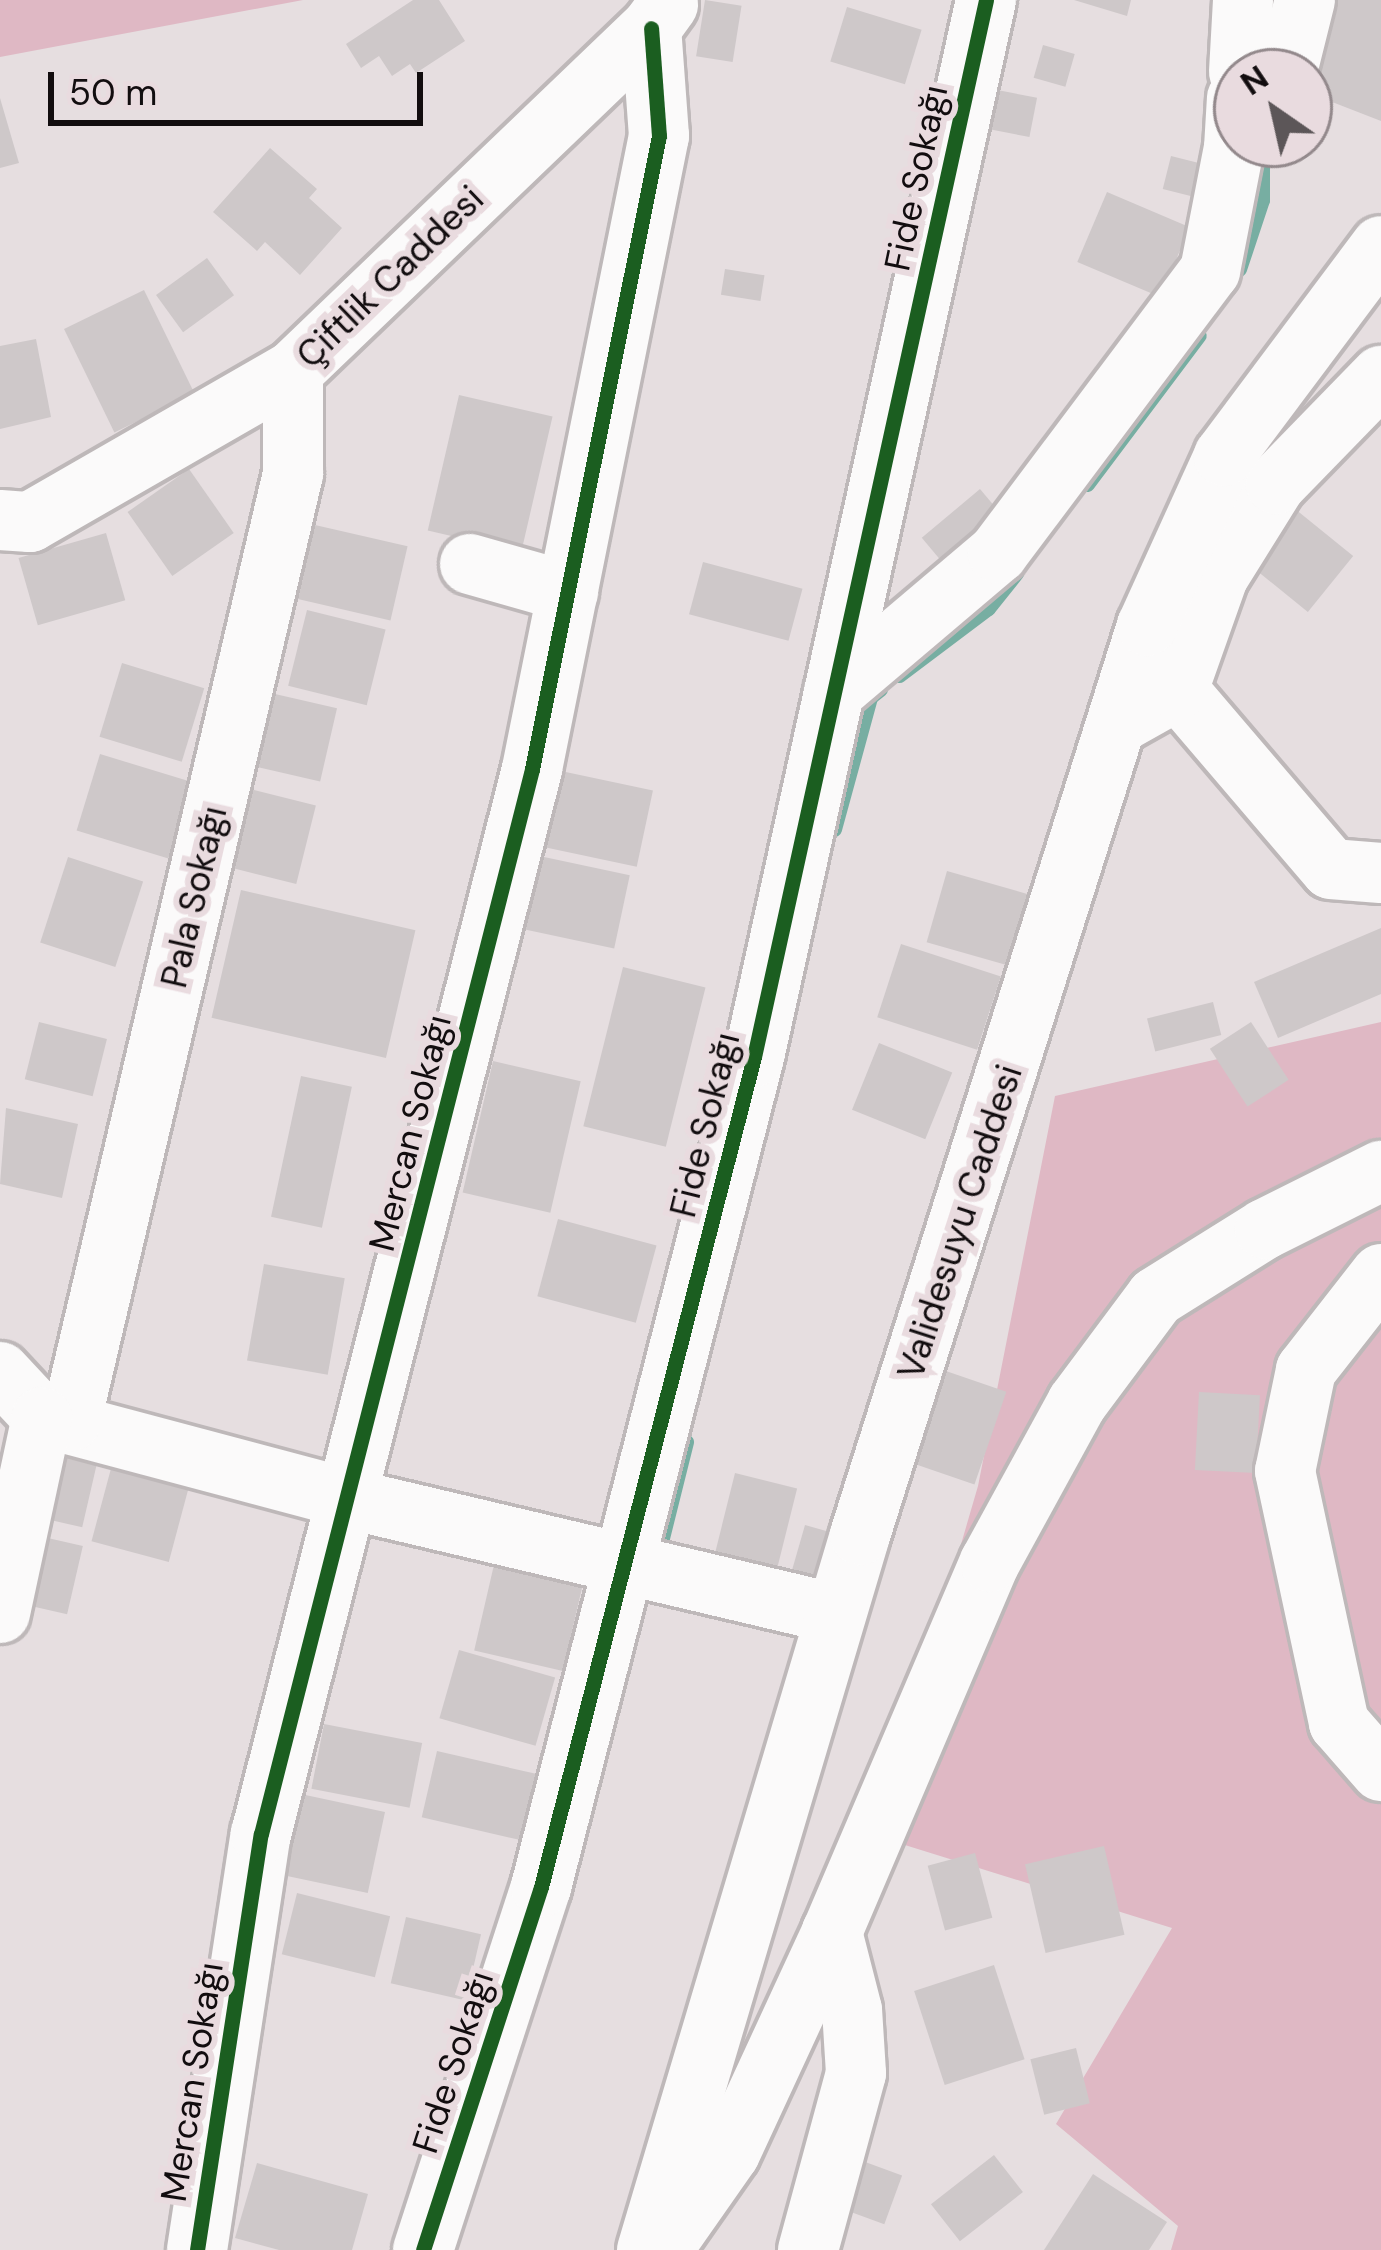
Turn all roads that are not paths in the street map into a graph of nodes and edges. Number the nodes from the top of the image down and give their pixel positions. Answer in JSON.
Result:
{"nodes":[{"id":1,"x":986,"y":0,"type":"edge"},
{"id":2,"x":1244,"y":0,"type":"edge"},
{"id":3,"x":1305,"y":0,"type":"edge"},
{"id":4,"x":662,"y":14,"type":"edge"},
{"id":5,"x":1241,"y":48,"type":"edge"},
{"id":6,"x":1293,"y":48,"type":"edge"},
{"id":7,"x":1230,"y":168,"type":"edge"},
{"id":8,"x":1381,"y":246,"type":"edge"},
{"id":9,"x":292,"y":371,"type":"junction"},
{"id":10,"x":1381,"y":376,"type":"edge"},
{"id":11,"x":0,"y":520,"type":"edge"},
{"id":12,"x":470,"y":564,"type":"dead end"},
{"id":13,"x":568,"y":592,"type":"junction"},
{"id":14,"x":1178,"y":690,"type":"junction"},
{"id":15,"x":834,"y":692,"type":"junction"},
{"id":16,"x":1118,"y":724,"type":"junction"},
{"id":17,"x":1381,"y":873,"type":"edge"},
{"id":18,"x":1381,"y":1172,"type":"edge"},
{"id":19,"x":1381,"y":1274,"type":"edge"},
{"id":20,"x":0,"y":1372,"type":"edge"},
{"id":21,"x":56,"y":1419,"type":"junction"},
{"id":22,"x":350,"y":1499,"type":"junction"},
{"id":23,"x":645,"y":1572,"type":"junction"},
{"id":24,"x":0,"y":1613,"type":"edge"},
{"id":25,"x":836,"y":1614,"type":"junction"},
{"id":26,"x":1381,"y":1771,"type":"edge"},
{"id":27,"x":832,"y":1933,"type":"junction"},
{"id":28,"x":196,"y":2250,"type":"edge"},
{"id":29,"x":423,"y":2250,"type":"edge"},
{"id":30,"x":647,"y":2250,"type":"edge"},
{"id":31,"x":662,"y":2250,"type":"edge"},
{"id":32,"x":808,"y":2250,"type":"edge"}],
"edges":[{"from":1,"to":15,"type":"street","name":"Fide Sokağı"},
{"from":2,"to":5,"type":"street"},
{"from":3,"to":6,"type":"street"},
{"from":4,"to":9,"type":"street","name":"Çiftlik Caddesi"},
{"from":4,"to":13,"type":"street","name":"Mercan Sokağı"},
{"from":7,"to":15,"type":"street"},
{"from":8,"to":16,"type":"street","name":"Validesuyu Caddesi"},
{"from":9,"to":11,"type":"street","name":"Çiftlik Caddesi"},
{"from":9,"to":21,"type":"street","name":"Pala Sokağı"},
{"from":10,"to":14,"type":"street"},
{"from":12,"to":13,"type":"street"},
{"from":13,"to":22,"type":"street","name":"Mercan Sokağı"},
{"from":14,"to":16,"type":"street"},
{"from":14,"to":17,"type":"street"},
{"from":15,"to":23,"type":"street","name":"Fide Sokağı"},
{"from":16,"to":25,"type":"street","name":"Validesuyu Caddesi"},
{"from":18,"to":27,"type":"street"},
{"from":19,"to":26,"type":"street"},
{"from":20,"to":21,"type":"street"},
{"from":21,"to":22,"type":"street"},
{"from":21,"to":24,"type":"street","name":"Pala Sokağı"},
{"from":22,"to":23,"type":"street"},
{"from":22,"to":28,"type":"street","name":"Mercan Sokağı"},
{"from":23,"to":25,"type":"street"},
{"from":23,"to":29,"type":"street","name":"Fide Sokağı"},
{"from":25,"to":30,"type":"street","name":"Validesuyu Caddesi"},
{"from":27,"to":31,"type":"street"},
{"from":27,"to":32,"type":"street"}]}
